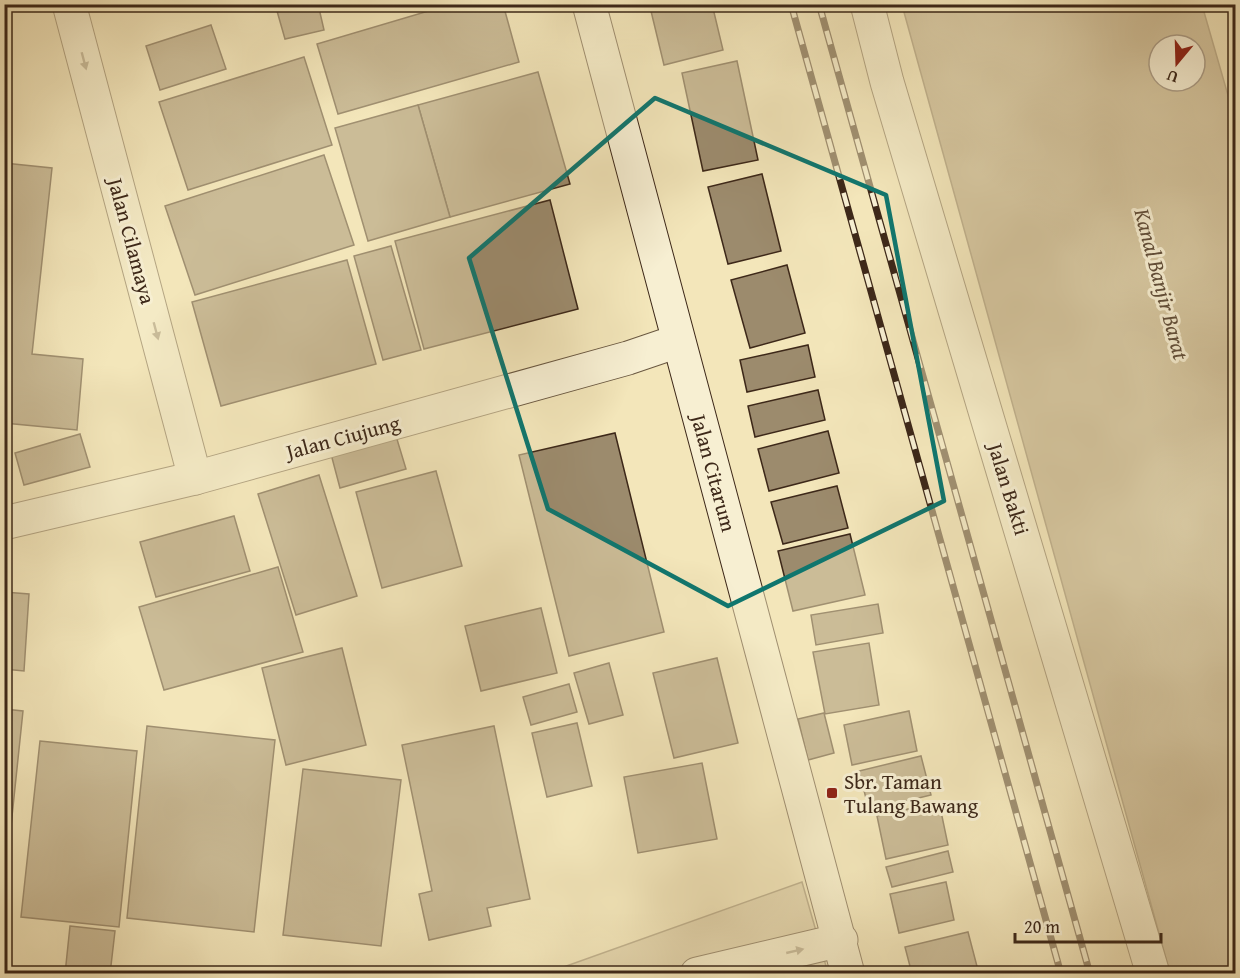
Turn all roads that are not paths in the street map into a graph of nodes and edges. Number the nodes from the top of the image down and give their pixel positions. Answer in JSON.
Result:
{"nodes":[{"id":1,"x":69,"y":4,"type":"edge"},
{"id":2,"x":589,"y":4,"type":"edge"},
{"id":3,"x":867,"y":4,"type":"edge"},
{"id":4,"x":678,"y":341,"type":"junction"},
{"id":5,"x":195,"y":478,"type":"junction"},
{"id":6,"x":4,"y":524,"type":"edge"},
{"id":7,"x":841,"y":940,"type":"junction"},
{"id":8,"x":697,"y":974,"type":"edge"},
{"id":9,"x":848,"y":974,"type":"edge"},
{"id":10,"x":1153,"y":974,"type":"edge"}],
"edges":[{"from":1,"to":5,"type":"street","name":"Jalan Cilamaya","one_way":true},
{"from":2,"to":4,"type":"street","name":"Jalan Citarum"},
{"from":3,"to":10,"type":"street","name":"Jalan Bakti"},
{"from":4,"to":5,"type":"street","name":"Jalan Ciujung"},
{"from":4,"to":7,"type":"street","name":"Jalan Citarum"},
{"from":5,"to":6,"type":"street","name":"Jalan Ciujung"},
{"from":8,"to":7,"type":"street","one_way":true},
{"from":7,"to":9,"type":"street","name":"Jalan Citarum"}]}
